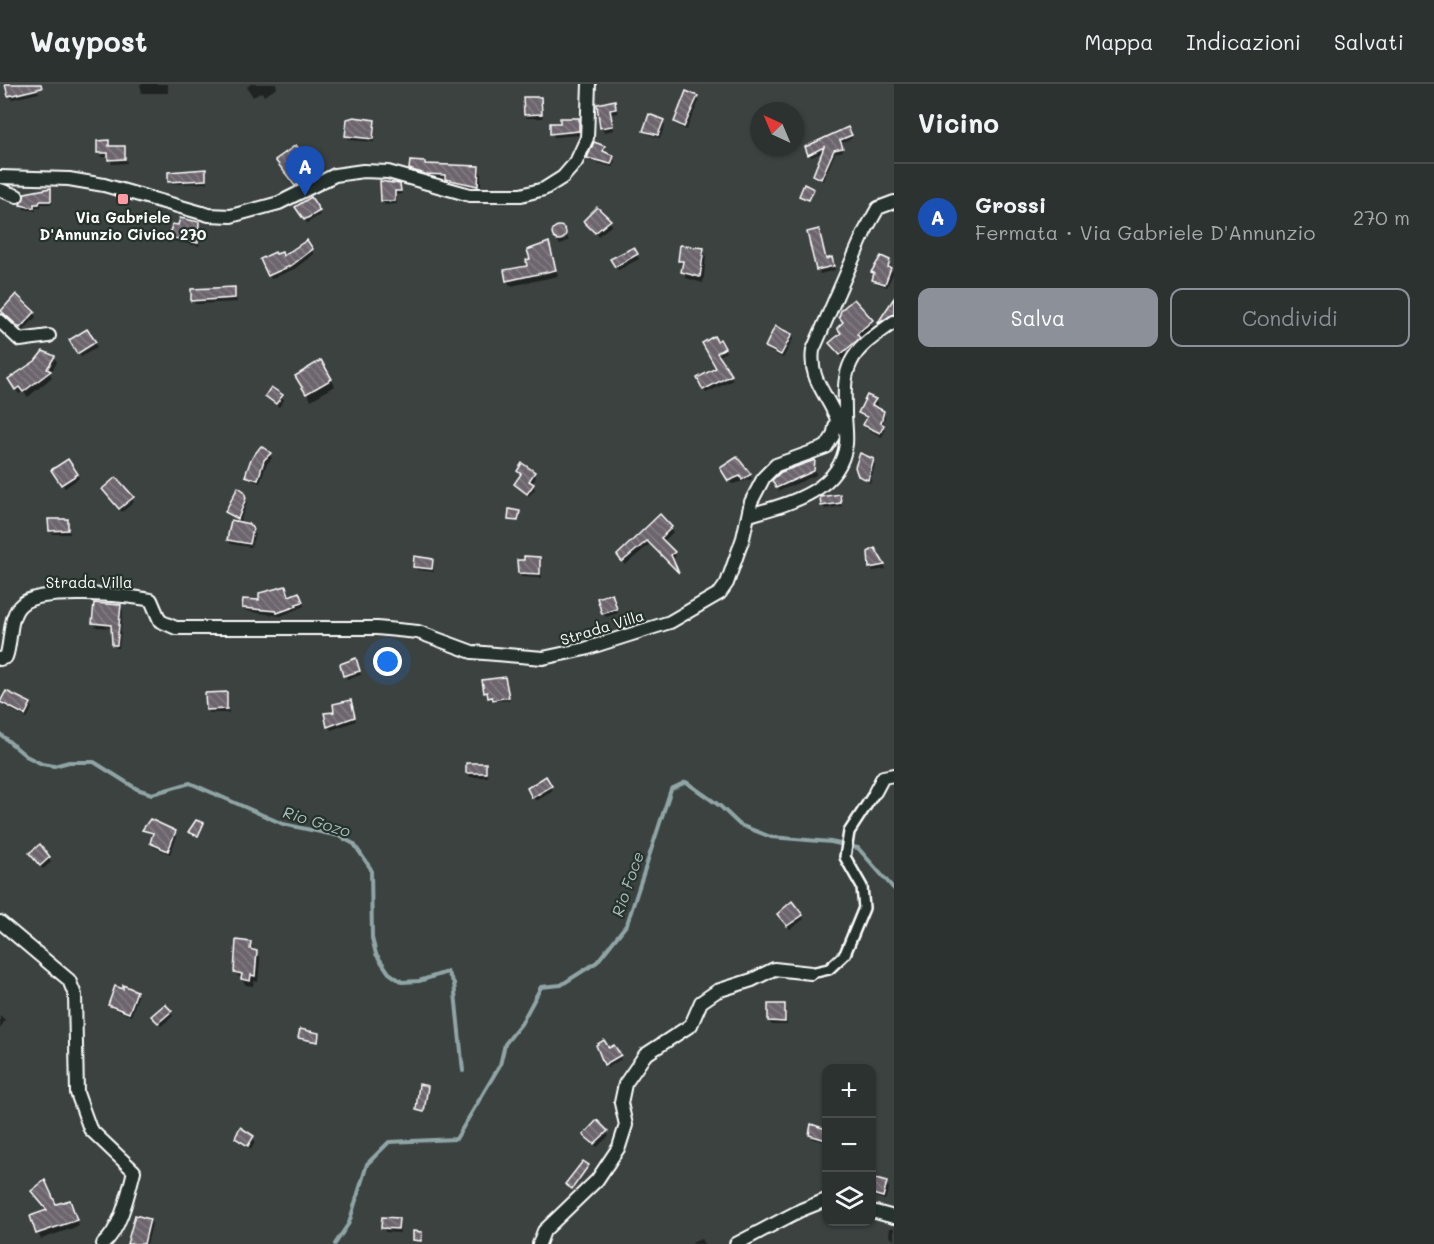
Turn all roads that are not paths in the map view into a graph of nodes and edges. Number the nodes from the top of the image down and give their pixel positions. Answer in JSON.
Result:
{"nodes":[{"id":1,"x":589,"y":84,"type":"edge"},
{"id":2,"x":0,"y":177,"type":"edge"},
{"id":3,"x":0,"y":190,"type":"edge"},
{"id":4,"x":17,"y":196,"type":"dead end"},
{"id":5,"x":894,"y":202,"type":"edge"},
{"id":6,"x":0,"y":321,"type":"edge"},
{"id":7,"x":894,"y":322,"type":"edge"},
{"id":8,"x":49,"y":336,"type":"dead end"},
{"id":9,"x":841,"y":424,"type":"junction"},
{"id":10,"x":749,"y":515,"type":"junction"},
{"id":11,"x":0,"y":659,"type":"edge"},
{"id":12,"x":894,"y":776,"type":"edge"},
{"id":13,"x":875,"y":792,"type":"joint"},
{"id":14,"x":0,"y":922,"type":"edge"},
{"id":15,"x":811,"y":973,"type":"joint"},
{"id":16,"x":822,"y":1202,"type":"edge"},
{"id":17,"x":876,"y":1212,"type":"edge"},
{"id":18,"x":894,"y":1217,"type":"edge"},
{"id":19,"x":103,"y":1244,"type":"edge"},
{"id":20,"x":539,"y":1244,"type":"edge"},
{"id":21,"x":736,"y":1244,"type":"edge"}],
"edges":[{"from":1,"to":2,"type":"street"},
{"from":3,"to":4,"type":"street"},
{"from":5,"to":9,"type":"street"},
{"from":6,"to":8,"type":"street"},
{"from":7,"to":9,"type":"street"},
{"from":9,"to":10,"type":"street","name":"Strada Villa"},
{"from":9,"to":10,"type":"street"},
{"from":10,"to":11,"type":"street","name":"Strada Villa"},
{"from":12,"to":13,"type":"street"},
{"from":13,"to":15,"type":"street"},
{"from":14,"to":19,"type":"street"},
{"from":15,"to":20,"type":"street"},
{"from":16,"to":21,"type":"street"},
{"from":17,"to":18,"type":"street"}]}
